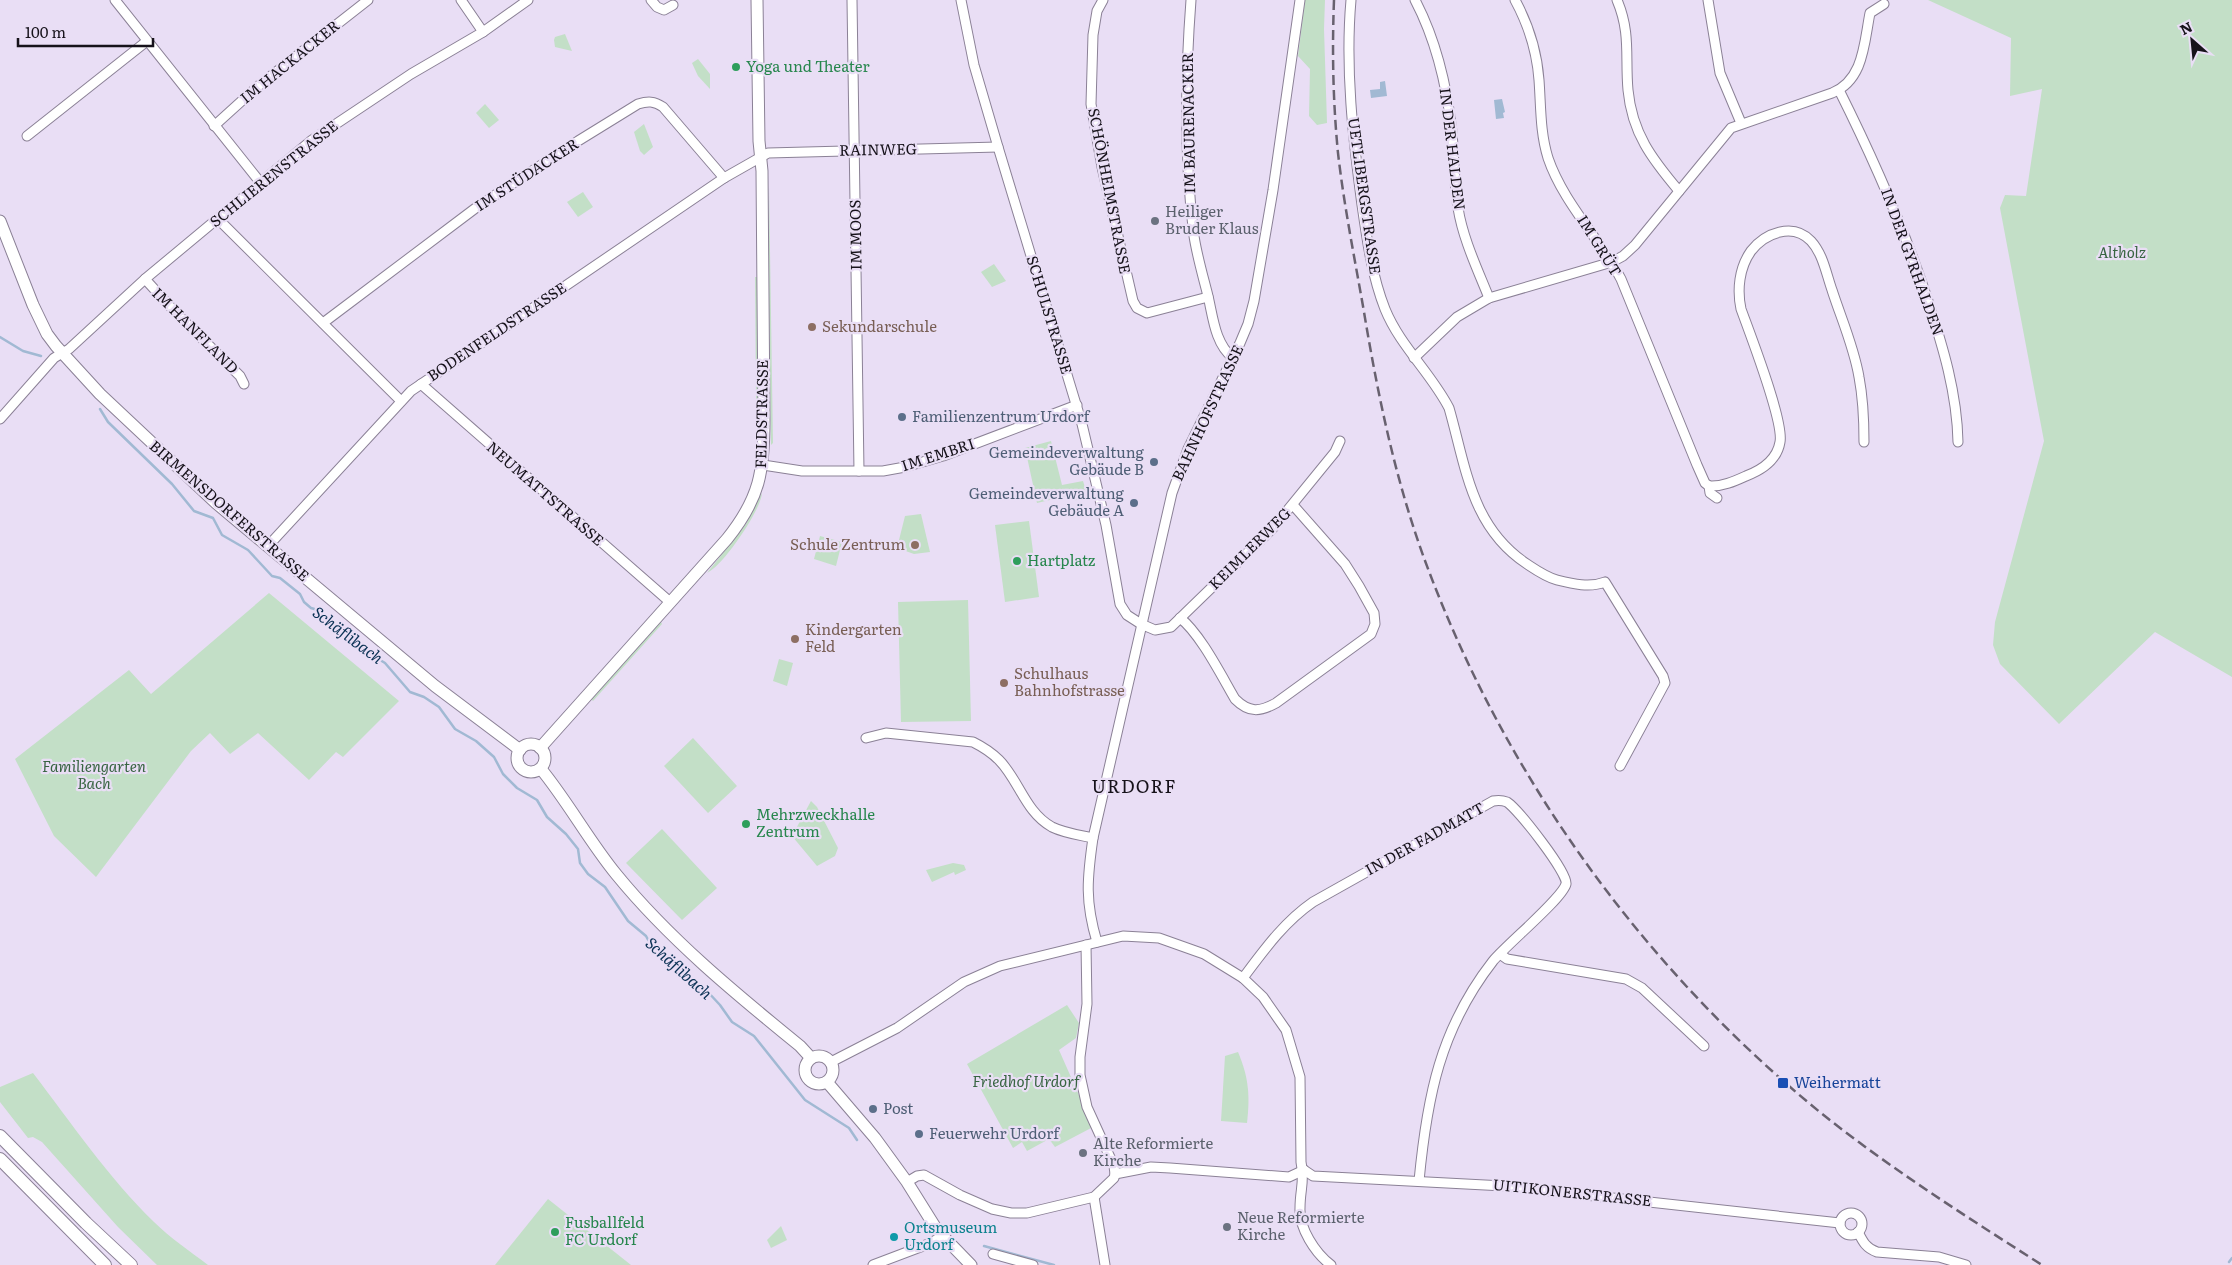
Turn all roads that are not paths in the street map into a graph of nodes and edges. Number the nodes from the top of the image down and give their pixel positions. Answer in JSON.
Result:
{"nodes":[{"id":1,"x":115,"y":0,"type":"edge"},
{"id":2,"x":368,"y":0,"type":"edge"},
{"id":3,"x":461,"y":0,"type":"edge"},
{"id":4,"x":528,"y":0,"type":"edge"},
{"id":5,"x":651,"y":0,"type":"edge"},
{"id":6,"x":757,"y":0,"type":"edge"},
{"id":7,"x":852,"y":0,"type":"edge"},
{"id":8,"x":962,"y":0,"type":"edge"},
{"id":9,"x":1103,"y":0,"type":"edge"},
{"id":10,"x":1191,"y":0,"type":"edge"},
{"id":11,"x":1300,"y":0,"type":"edge"},
{"id":12,"x":1350,"y":0,"type":"edge"},
{"id":13,"x":1415,"y":0,"type":"edge"},
{"id":14,"x":1515,"y":0,"type":"edge"},
{"id":15,"x":1617,"y":0,"type":"edge"},
{"id":16,"x":1708,"y":0,"type":"edge"},
{"id":17,"x":1884,"y":4,"type":"dead end"},
{"id":18,"x":673,"y":5,"type":"dead end"},
{"id":19,"x":483,"y":32,"type":"junction"},
{"id":20,"x":146,"y":41,"type":"junction"},
{"id":21,"x":1839,"y":90,"type":"junction"},
{"id":22,"x":1741,"y":123,"type":"junction"},
{"id":23,"x":214,"y":126,"type":"junction"},
{"id":24,"x":27,"y":136,"type":"dead end"},
{"id":25,"x":998,"y":147,"type":"junction"},
{"id":26,"x":854,"y":150,"type":"junction"},
{"id":27,"x":760,"y":157,"type":"junction"},
{"id":28,"x":724,"y":178,"type":"junction"},
{"id":29,"x":260,"y":182,"type":"junction"},
{"id":30,"x":1679,"y":191,"type":"junction"},
{"id":31,"x":218,"y":219,"type":"junction"},
{"id":32,"x":0,"y":221,"type":"edge"},
{"id":33,"x":1612,"y":262,"type":"junction"},
{"id":34,"x":145,"y":279,"type":"junction"},
{"id":35,"x":1208,"y":297,"type":"junction"},
{"id":36,"x":1489,"y":298,"type":"junction"},
{"id":37,"x":323,"y":323,"type":"junction"},
{"id":38,"x":62,"y":353,"type":"junction"},
{"id":39,"x":1233,"y":358,"type":"junction"},
{"id":40,"x":1414,"y":358,"type":"junction"},
{"id":41,"x":244,"y":384,"type":"dead end"},
{"id":42,"x":421,"y":384,"type":"junction"},
{"id":43,"x":401,"y":401,"type":"junction"},
{"id":44,"x":1077,"y":405,"type":"junction"},
{"id":45,"x":0,"y":419,"type":"edge"},
{"id":46,"x":1340,"y":441,"type":"dead end"},
{"id":47,"x":1864,"y":442,"type":"dead end"},
{"id":48,"x":1958,"y":442,"type":"dead end"},
{"id":49,"x":763,"y":466,"type":"junction"},
{"id":50,"x":859,"y":471,"type":"junction"},
{"id":51,"x":1709,"y":486,"type":"junction"},
{"id":52,"x":1717,"y":498,"type":"dead end"},
{"id":53,"x":1293,"y":505,"type":"junction"},
{"id":54,"x":268,"y":546,"type":"junction"},
{"id":55,"x":670,"y":602,"type":"junction"},
{"id":56,"x":1180,"y":618,"type":"junction"},
{"id":57,"x":1141,"y":624,"type":"junction"},
{"id":58,"x":866,"y":738,"type":"dead end"},
{"id":59,"x":540,"y":748,"type":"junction"},
{"id":60,"x":520,"y":750,"type":"junction"},
{"id":61,"x":1620,"y":766,"type":"dead end"},
{"id":62,"x":541,"y":769,"type":"junction"},
{"id":63,"x":1093,"y":838,"type":"junction"},
{"id":64,"x":1097,"y":942,"type":"junction"},
{"id":65,"x":1086,"y":945,"type":"junction"},
{"id":66,"x":1500,"y":954,"type":"junction"},
{"id":67,"x":1243,"y":978,"type":"junction"},
{"id":68,"x":1704,"y":1046,"type":"dead end"},
{"id":69,"x":811,"y":1058,"type":"junction"},
{"id":70,"x":830,"y":1062,"type":"junction"},
{"id":71,"x":827,"y":1082,"type":"junction"},
{"id":72,"x":0,"y":1136,"type":"edge"},
{"id":73,"x":0,"y":1159,"type":"edge"},
{"id":74,"x":1304,"y":1170,"type":"junction"},
{"id":75,"x":1115,"y":1174,"type":"junction"},
{"id":76,"x":1419,"y":1181,"type":"junction"},
{"id":77,"x":907,"y":1182,"type":"junction"},
{"id":78,"x":1094,"y":1197,"type":"junction"},
{"id":79,"x":1840,"y":1223,"type":"junction"},
{"id":80,"x":1858,"y":1232,"type":"junction"},
{"id":81,"x":942,"y":1236,"type":"junction"},
{"id":82,"x":993,"y":1254,"type":"dead end"},
{"id":83,"x":105,"y":1265,"type":"edge"},
{"id":84,"x":131,"y":1265,"type":"edge"},
{"id":85,"x":873,"y":1265,"type":"edge"},
{"id":86,"x":971,"y":1265,"type":"edge"},
{"id":87,"x":1033,"y":1265,"type":"edge"},
{"id":88,"x":1105,"y":1265,"type":"edge"},
{"id":89,"x":1331,"y":1265,"type":"edge"},
{"id":90,"x":1966,"y":1265,"type":"edge"}],
"edges":[{"from":1,"to":20,"type":"street"},
{"from":2,"to":23,"type":"street","name":"IM HACKACKER"},
{"from":3,"to":19,"type":"street"},
{"from":4,"to":19,"type":"street","name":"SCHLIERENSTRASSE"},
{"from":5,"to":18,"type":"street"},
{"from":6,"to":27,"type":"main road","name":"FELDSTRASSE"},
{"from":7,"to":26,"type":"street","name":"IM MOOS"},
{"from":8,"to":25,"type":"street","name":"SCHULSTRASSE"},
{"from":9,"to":35,"type":"street","name":"SCHÖNHEIMSTRASSE"},
{"from":10,"to":35,"type":"street","name":"IM BAURENACKER"},
{"from":11,"to":39,"type":"street","name":"BAHNHOFSTRASSE"},
{"from":12,"to":40,"type":"street","name":"UETLIBERGSTRASSE"},
{"from":13,"to":36,"type":"street","name":"IN DER HALDEN"},
{"from":14,"to":33,"type":"street","name":"IM GRÜT"},
{"from":15,"to":30,"type":"street"},
{"from":16,"to":22,"type":"street"},
{"from":17,"to":21,"type":"street"},
{"from":19,"to":29,"type":"street","name":"SCHLIERENSTRASSE"},
{"from":20,"to":23,"type":"street"},
{"from":20,"to":24,"type":"street"},
{"from":21,"to":22,"type":"street"},
{"from":21,"to":48,"type":"street","name":"IN DER GYRHALDEN"},
{"from":22,"to":30,"type":"street"},
{"from":23,"to":29,"type":"street"},
{"from":25,"to":26,"type":"street","name":"RAINWEG"},
{"from":25,"to":44,"type":"street","name":"SCHULSTRASSE"},
{"from":26,"to":27,"type":"street","name":"RAINWEG"},
{"from":26,"to":50,"type":"street","name":"IM MOOS"},
{"from":27,"to":28,"type":"street","name":"BODENFELDSTRASSE"},
{"from":27,"to":49,"type":"main road","name":"FELDSTRASSE"},
{"from":28,"to":37,"type":"street","name":"IM STÜDACKER"},
{"from":28,"to":42,"type":"street","name":"BODENFELDSTRASSE"},
{"from":29,"to":31,"type":"street","name":"SCHLIERENSTRASSE"},
{"from":30,"to":33,"type":"street"},
{"from":31,"to":34,"type":"street","name":"SCHLIERENSTRASSE"},
{"from":31,"to":37,"type":"street"},
{"from":32,"to":38,"type":"main road","name":"BIRMENSDORFERSTRASSE"},
{"from":33,"to":36,"type":"street"},
{"from":33,"to":51,"type":"street","name":"IM GRÜT"},
{"from":34,"to":38,"type":"street","name":"SCHLIERENSTRASSE"},
{"from":34,"to":41,"type":"street","name":"IM HANFLAND"},
{"from":35,"to":39,"type":"street","name":"IM BAURENACKER"},
{"from":36,"to":40,"type":"street"},
{"from":37,"to":43,"type":"street"},
{"from":38,"to":45,"type":"street","name":"SCHLIERENSTRASSE"},
{"from":38,"to":54,"type":"main road","name":"BIRMENSDORFERSTRASSE"},
{"from":39,"to":57,"type":"street","name":"BAHNHOFSTRASSE"},
{"from":40,"to":61,"type":"street","name":"UETLIBERGSTRASSE"},
{"from":42,"to":43,"type":"street","name":"BODENFELDSTRASSE"},
{"from":42,"to":55,"type":"street","name":"NEUMATTSTRASSE"},
{"from":43,"to":54,"type":"street","name":"BODENFELDSTRASSE"},
{"from":44,"to":50,"type":"street","name":"IM EMBRI"},
{"from":44,"to":57,"type":"street","name":"SCHULSTRASSE"},
{"from":46,"to":53,"type":"street","name":"KEIMLERWEG"},
{"from":47,"to":51,"type":"street"},
{"from":49,"to":50,"type":"street","name":"IM EMBRI"},
{"from":49,"to":55,"type":"main road","name":"FELDSTRASSE"},
{"from":51,"to":52,"type":"street","name":"IM GRÜT"},
{"from":53,"to":56,"type":"street","name":"KEIMLERWEG"},
{"from":53,"to":56,"type":"street"},
{"from":54,"to":60,"type":"main road","name":"BIRMENSDORFERSTRASSE"},
{"from":55,"to":59,"type":"main road","name":"FELDSTRASSE"},
{"from":56,"to":57,"type":"street","name":"KEIMLERWEG"},
{"from":57,"to":63,"type":"street","name":"BAHNHOFSTRASSE"},
{"from":58,"to":63,"type":"street"},
{"from":59,"to":60,"type":"main road"},
{"from":59,"to":62,"type":"main road"},
{"from":60,"to":62,"type":"main road"},
{"from":62,"to":69,"type":"main road"},
{"from":63,"to":64,"type":"street","name":"BAHNHOFSTRASSE"},
{"from":64,"to":65,"type":"street"},
{"from":64,"to":67,"type":"street"},
{"from":65,"to":70,"type":"street"},
{"from":65,"to":75,"type":"street"},
{"from":66,"to":67,"type":"street","name":"IN DER FADMATT"},
{"from":66,"to":68,"type":"street"},
{"from":66,"to":76,"type":"street","name":"IN DER FADMATT"},
{"from":67,"to":74,"type":"street"},
{"from":69,"to":70,"type":"main road"},
{"from":69,"to":71,"type":"main road"},
{"from":70,"to":71,"type":"main road"},
{"from":71,"to":77,"type":"main road"},
{"from":72,"to":84,"type":"highway"},
{"from":73,"to":83,"type":"highway"},
{"from":74,"to":75,"type":"street"},
{"from":74,"to":76,"type":"street","name":"UITIKONERSTRASSE"},
{"from":74,"to":89,"type":"street"},
{"from":75,"to":78,"type":"street"},
{"from":76,"to":79,"type":"street","name":"UITIKONERSTRASSE"},
{"from":77,"to":78,"type":"street"},
{"from":77,"to":81,"type":"main road"},
{"from":78,"to":88,"type":"street"},
{"from":79,"to":80,"type":"street","name":"UITIKONERSTRASSE"},
{"from":79,"to":80,"type":"street","name":"UITIKONERSTRASSE"},
{"from":80,"to":90,"type":"street"},
{"from":81,"to":85,"type":"street"},
{"from":81,"to":86,"type":"main road"},
{"from":82,"to":87,"type":"street"}]}
